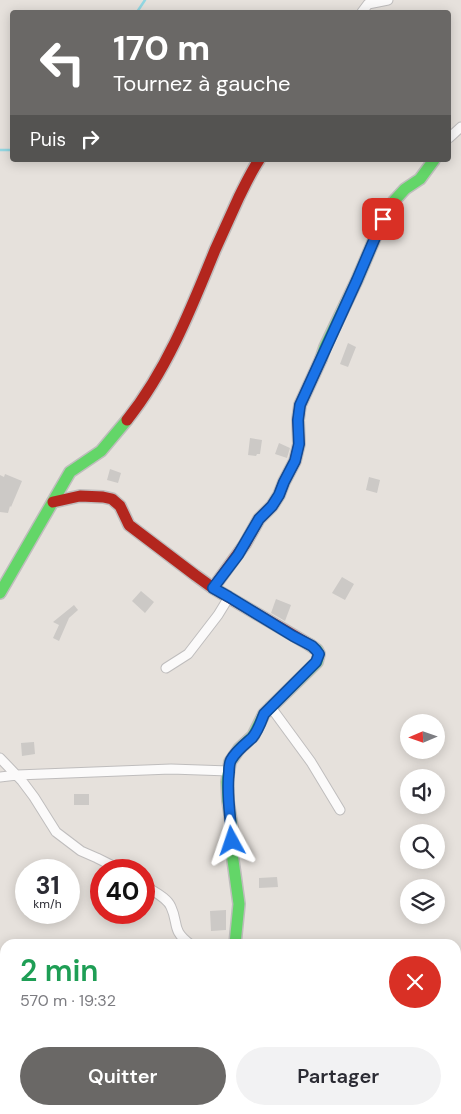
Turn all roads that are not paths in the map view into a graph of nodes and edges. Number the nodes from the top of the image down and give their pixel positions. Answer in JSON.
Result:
{"nodes":[{"id":1,"x":388,"y":0,"type":"edge"},
{"id":2,"x":364,"y":10,"type":"edge"},
{"id":3,"x":461,"y":127,"type":"edge"},
{"id":4,"x":451,"y":136,"type":"edge"},
{"id":5,"x":258,"y":162,"type":"edge"},
{"id":6,"x":433,"y":162,"type":"edge"},
{"id":7,"x":53,"y":502,"type":"junction"},
{"id":8,"x":213,"y":588,"type":"junction"},
{"id":9,"x":0,"y":593,"type":"edge"},
{"id":10,"x":229,"y":597,"type":"junction"},
{"id":11,"x":166,"y":668,"type":"dead end"},
{"id":12,"x":270,"y":706,"type":"junction"},
{"id":13,"x":0,"y":758,"type":"edge"},
{"id":14,"x":229,"y":771,"type":"junction"},
{"id":15,"x":17,"y":775,"type":"junction"},
{"id":16,"x":0,"y":777,"type":"edge"},
{"id":17,"x":340,"y":810,"type":"dead end"},
{"id":18,"x":99,"y":859,"type":"edge"},
{"id":19,"x":155,"y":892,"type":"edge"},
{"id":20,"x":184,"y":939,"type":"edge"},
{"id":21,"x":235,"y":939,"type":"edge"}],
"edges":[{"from":1,"to":2,"type":"street"},
{"from":3,"to":4,"type":"street"},
{"from":5,"to":7,"type":"street"},
{"from":6,"to":8,"type":"street"},
{"from":7,"to":8,"type":"street"},
{"from":7,"to":9,"type":"street"},
{"from":8,"to":10,"type":"street"},
{"from":10,"to":11,"type":"street"},
{"from":10,"to":12,"type":"street"},
{"from":12,"to":14,"type":"street"},
{"from":12,"to":17,"type":"street"},
{"from":13,"to":15,"type":"street"},
{"from":14,"to":15,"type":"street"},
{"from":14,"to":21,"type":"street"},
{"from":15,"to":16,"type":"street"},
{"from":15,"to":18,"type":"street"},
{"from":19,"to":20,"type":"street"}]}
